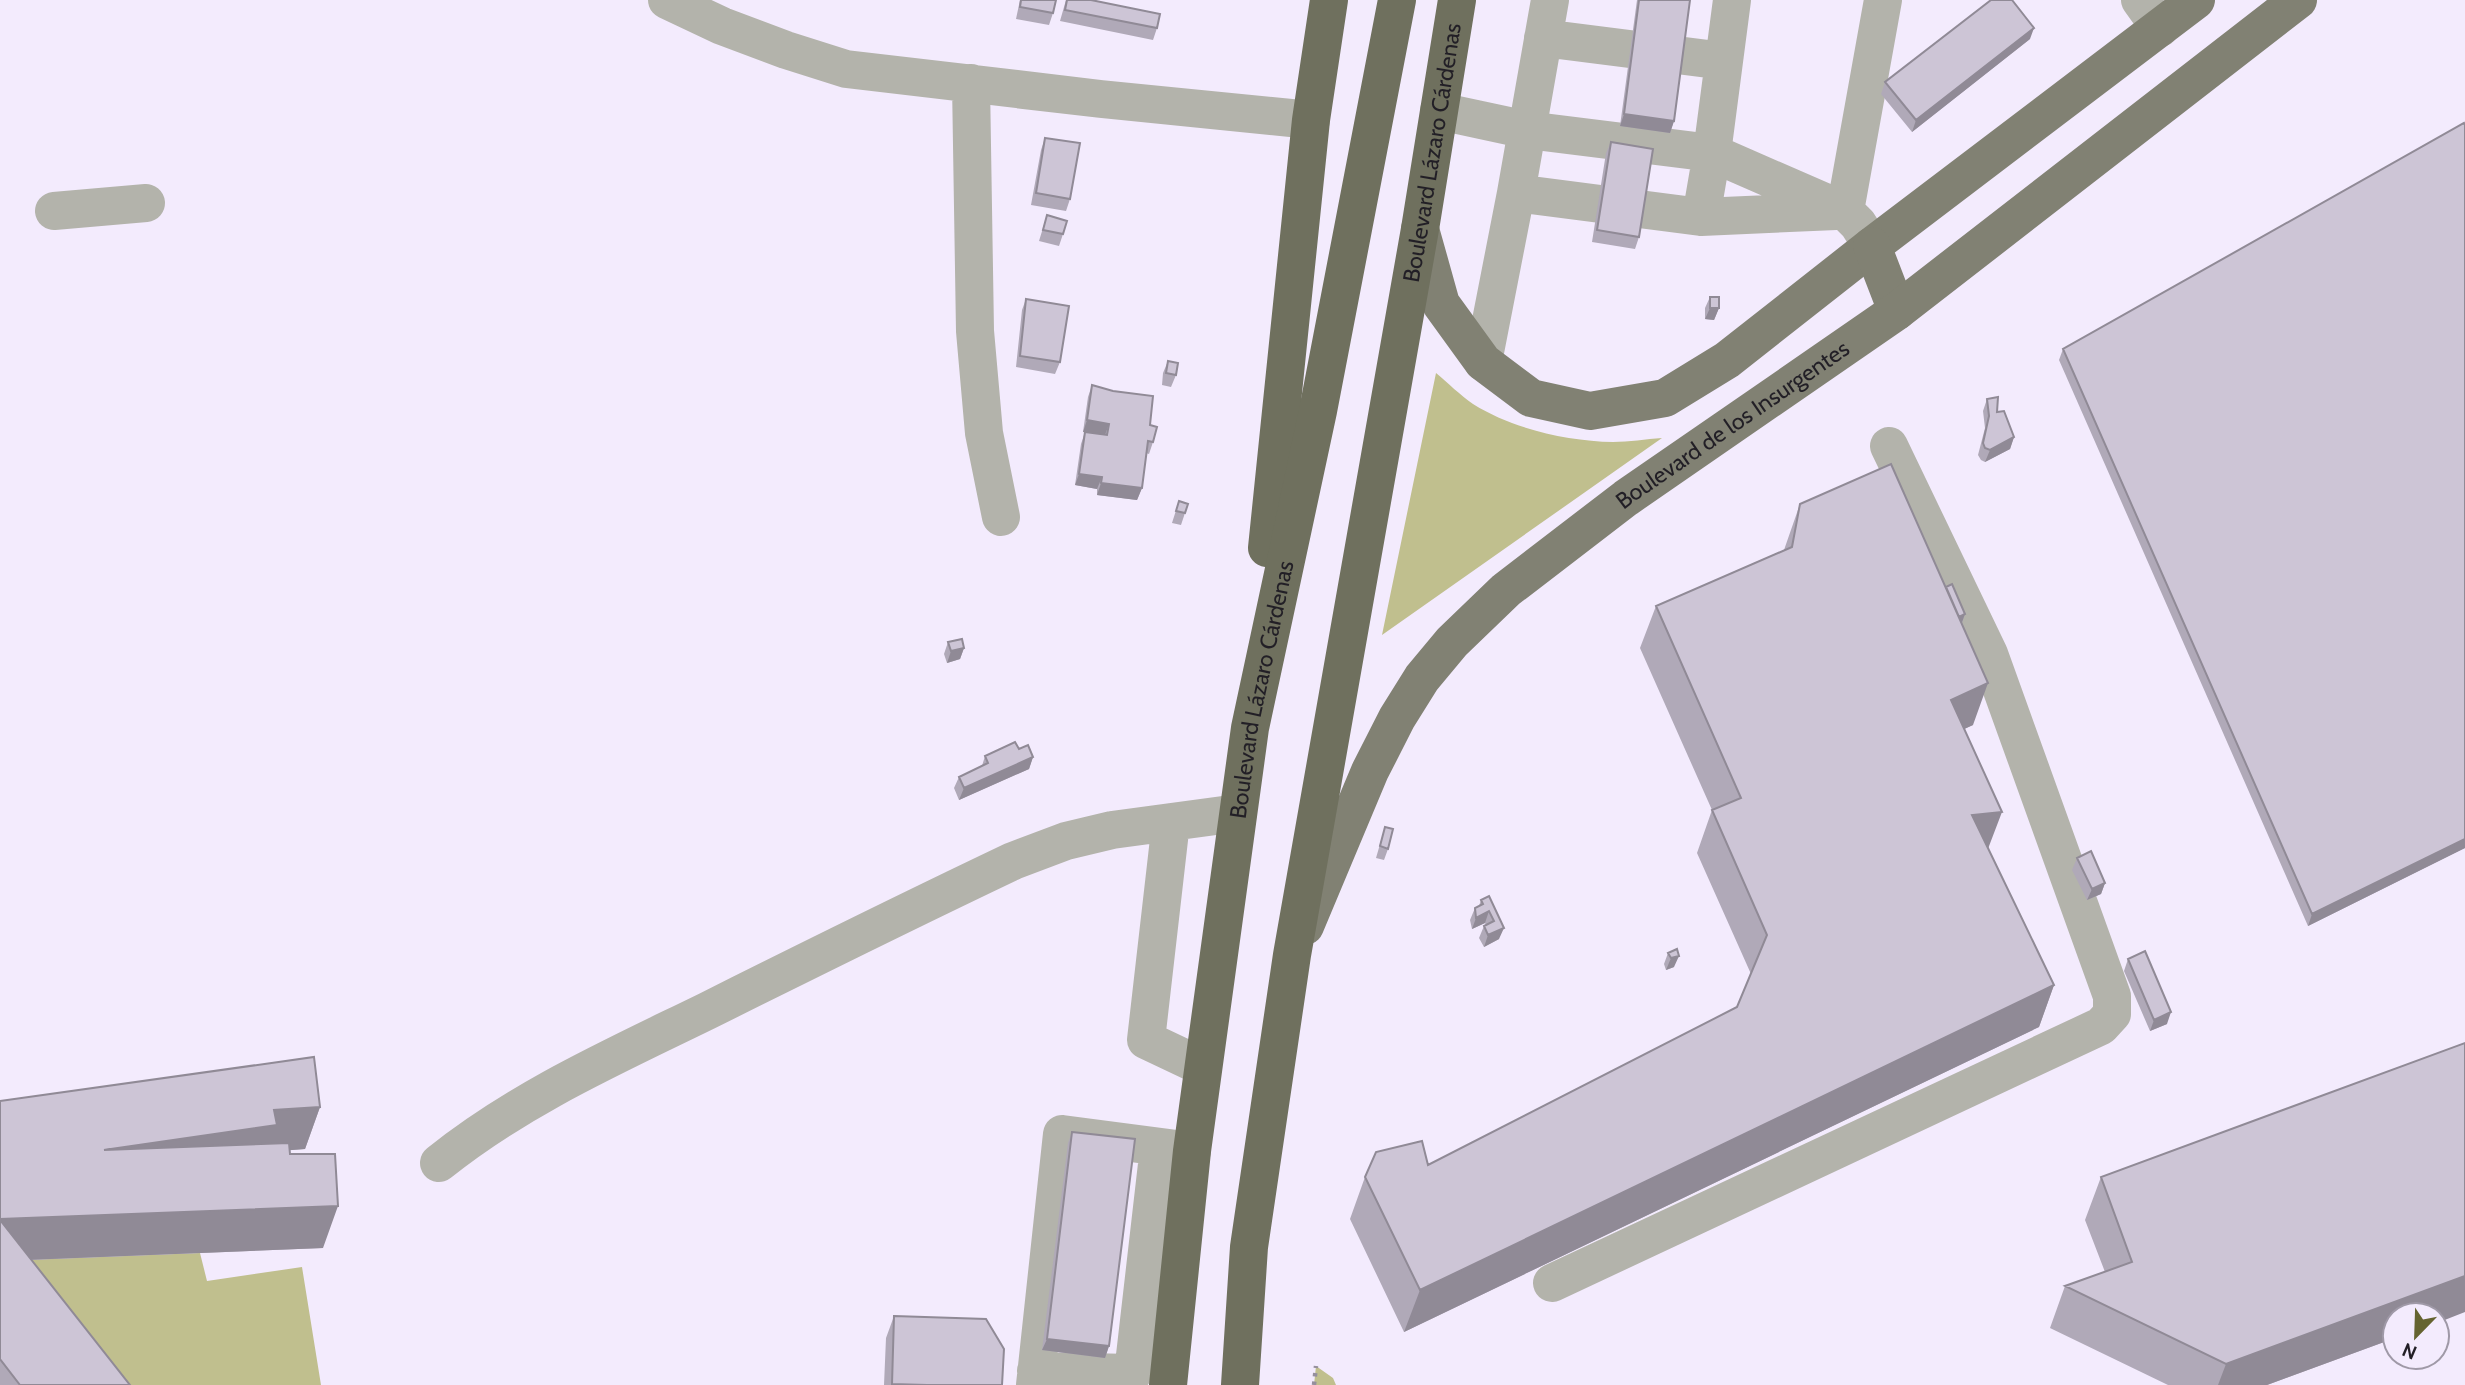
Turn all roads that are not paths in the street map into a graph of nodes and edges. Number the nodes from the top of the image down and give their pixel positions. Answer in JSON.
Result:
{"nodes":[{"id":1,"x":667,"y":0,"type":"edge"},
{"id":2,"x":1329,"y":0,"type":"edge"},
{"id":3,"x":1397,"y":0,"type":"edge"},
{"id":4,"x":1457,"y":0,"type":"edge"},
{"id":5,"x":1550,"y":0,"type":"edge"},
{"id":6,"x":1732,"y":0,"type":"edge"},
{"id":7,"x":1883,"y":0,"type":"edge"},
{"id":8,"x":2196,"y":0,"type":"edge"},
{"id":9,"x":2298,"y":0,"type":"edge"},
{"id":10,"x":2150,"y":14,"type":"edge"},
{"id":11,"x":1543,"y":38,"type":"junction"},
{"id":12,"x":1724,"y":61,"type":"junction"},
{"id":13,"x":971,"y":83,"type":"junction"},
{"id":14,"x":1439,"y":111,"type":"junction"},
{"id":15,"x":1311,"y":120,"type":"junction"},
{"id":16,"x":1527,"y":130,"type":"junction"},
{"id":17,"x":1712,"y":153,"type":"junction"},
{"id":18,"x":1516,"y":193,"type":"junction"},
{"id":19,"x":146,"y":203,"type":"dead end"},
{"id":20,"x":54,"y":211,"type":"dead end"},
{"id":21,"x":1846,"y":211,"type":"junction"},
{"id":22,"x":1701,"y":217,"type":"junction"},
{"id":23,"x":1420,"y":229,"type":"junction"},
{"id":24,"x":1872,"y":246,"type":"junction"},
{"id":25,"x":1897,"y":311,"type":"junction"},
{"id":26,"x":1483,"y":362,"type":"junction"},
{"id":27,"x":1889,"y":446,"type":"dead end"},
{"id":28,"x":1001,"y":517,"type":"dead end"},
{"id":29,"x":1250,"y":728,"type":"junction"},
{"id":30,"x":1238,"y":813,"type":"junction"},
{"id":31,"x":1171,"y":822,"type":"junction"},
{"id":32,"x":1292,"y":955,"type":"junction"},
{"id":33,"x":1203,"y":1067,"type":"junction"},
{"id":34,"x":1175,"y":1149,"type":"junction"},
{"id":35,"x":439,"y":1163,"type":"dead end"},
{"id":36,"x":1188,"y":1190,"type":"junction"},
{"id":37,"x":1249,"y":1247,"type":"junction"},
{"id":38,"x":1552,"y":1283,"type":"dead end"},
{"id":39,"x":1035,"y":1378,"type":"edge"},
{"id":40,"x":1150,"y":1385,"type":"edge"},
{"id":41,"x":1168,"y":1385,"type":"edge"},
{"id":42,"x":1240,"y":1385,"type":"edge"},
{"id":43,"x":1248,"y":1385,"type":"edge"}],
"edges":[{"from":1,"to":13,"type":"lane"},
{"from":2,"to":15,"type":"highway"},
{"from":3,"to":29,"type":"highway","name":"Boulevard Lázaro Cárdenas"},
{"from":4,"to":14,"type":"highway","name":"Boulevard Lázaro Cárdenas"},
{"from":5,"to":11,"type":"lane"},
{"from":6,"to":12,"type":"lane"},
{"from":7,"to":21,"type":"lane"},
{"from":8,"to":10,"type":"main road"},
{"from":9,"to":25,"type":"main road","name":"Boulevard de los Insurgentes"},
{"from":10,"to":24,"type":"main road"},
{"from":11,"to":12,"type":"lane"},
{"from":11,"to":16,"type":"lane"},
{"from":12,"to":17,"type":"lane"},
{"from":13,"to":15,"type":"lane"},
{"from":13,"to":28,"type":"lane"},
{"from":14,"to":16,"type":"lane"},
{"from":14,"to":23,"type":"highway","name":"Boulevard Lázaro Cárdenas"},
{"from":15,"to":29,"type":"highway"},
{"from":16,"to":17,"type":"lane"},
{"from":16,"to":18,"type":"lane"},
{"from":17,"to":21,"type":"lane"},
{"from":17,"to":22,"type":"lane"},
{"from":18,"to":22,"type":"lane"},
{"from":18,"to":26,"type":"lane"},
{"from":19,"to":20,"type":"lane"},
{"from":21,"to":22,"type":"lane"},
{"from":21,"to":24,"type":"lane"},
{"from":23,"to":26,"type":"main road"},
{"from":23,"to":32,"type":"highway","name":"Boulevard Lázaro Cárdenas"},
{"from":24,"to":25,"type":"main road"},
{"from":24,"to":26,"type":"main road"},
{"from":25,"to":32,"type":"main road","name":"Boulevard de los Insurgentes"},
{"from":27,"to":38,"type":"lane"},
{"from":29,"to":30,"type":"highway","name":"Boulevard Lázaro Cárdenas"},
{"from":30,"to":31,"type":"lane"},
{"from":30,"to":33,"type":"highway","name":"Boulevard Lázaro Cárdenas"},
{"from":31,"to":33,"type":"lane"},
{"from":31,"to":35,"type":"lane"},
{"from":32,"to":37,"type":"highway","name":"Boulevard Lázaro Cárdenas"},
{"from":33,"to":34,"type":"highway","name":"Boulevard Lázaro Cárdenas"},
{"from":34,"to":36,"type":"highway","name":"Boulevard Lázaro Cárdenas"},
{"from":34,"to":39,"type":"lane"},
{"from":34,"to":39,"type":"lane"},
{"from":36,"to":40,"type":"highway"},
{"from":36,"to":41,"type":"highway","name":"Boulevard Lázaro Cárdenas"},
{"from":37,"to":42,"type":"highway","name":"Boulevard Lázaro Cárdenas"},
{"from":37,"to":43,"type":"highway"}]}
